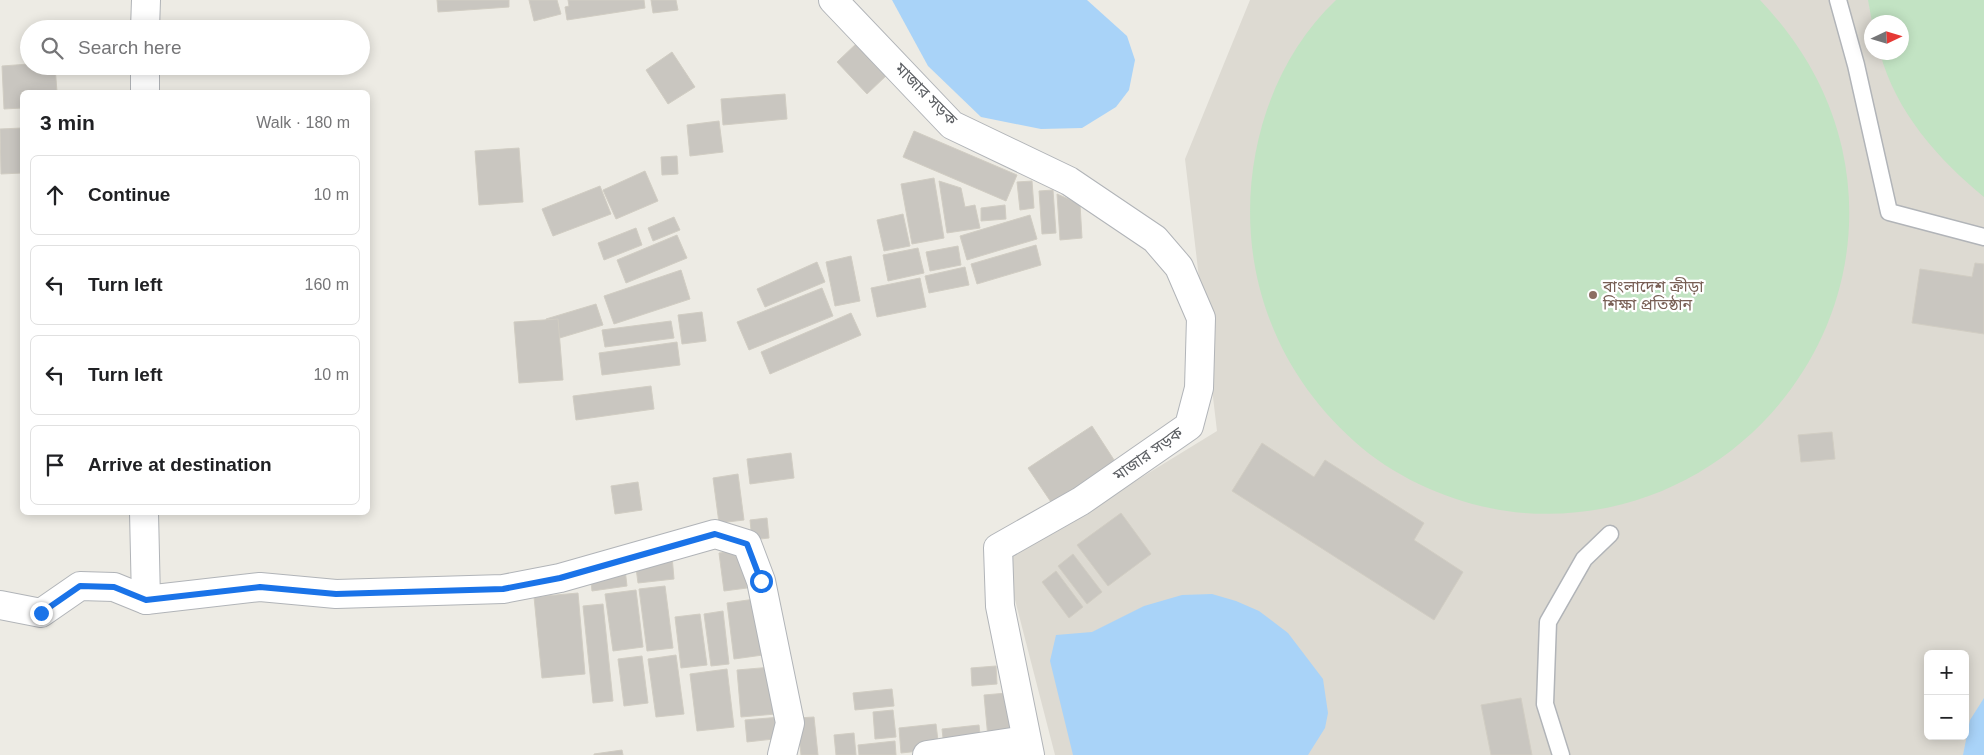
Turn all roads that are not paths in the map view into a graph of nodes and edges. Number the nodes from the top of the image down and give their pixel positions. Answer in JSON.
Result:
{"nodes":[{"id":1,"x":146,"y":0,"type":"edge"},
{"id":2,"x":833,"y":0,"type":"edge"},
{"id":3,"x":1838,"y":0,"type":"edge"},
{"id":4,"x":145,"y":20,"type":"edge"},
{"id":5,"x":145,"y":75,"type":"edge"},
{"id":6,"x":145,"y":90,"type":"edge"},
{"id":7,"x":1984,"y":237,"type":"edge"},
{"id":8,"x":144,"y":515,"type":"edge"},
{"id":9,"x":1610,"y":534,"type":"dead end"},
{"id":10,"x":146,"y":600,"type":"junction"},
{"id":11,"x":0,"y":605,"type":"edge"},
{"id":12,"x":1028,"y":748,"type":"edge"},
{"id":13,"x":782,"y":755,"type":"edge"},
{"id":14,"x":927,"y":755,"type":"edge"},
{"id":15,"x":1561,"y":755,"type":"edge"}],
"edges":[{"from":1,"to":4,"type":"street"},
{"from":2,"to":12,"type":"street","name":"মাজার সড়ক"},
{"from":3,"to":7,"type":"lane"},
{"from":5,"to":6,"type":"street"},
{"from":8,"to":10,"type":"street"},
{"from":9,"to":15,"type":"lane"},
{"from":10,"to":11,"type":"street"},
{"from":10,"to":13,"type":"street"},
{"from":12,"to":14,"type":"street"}]}
